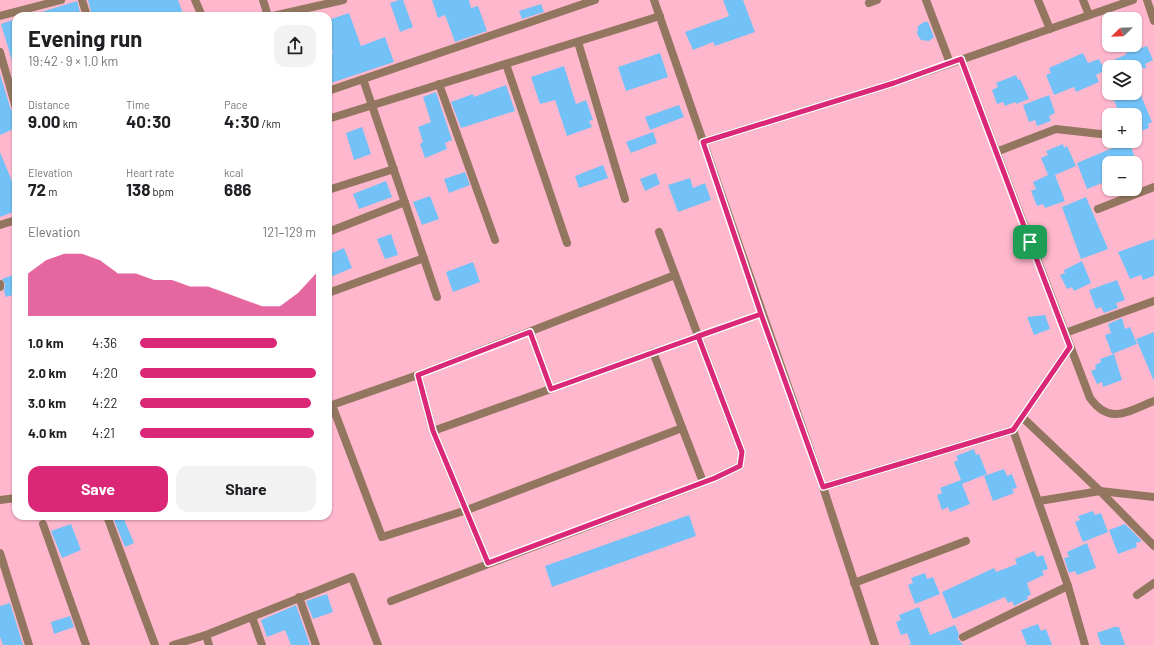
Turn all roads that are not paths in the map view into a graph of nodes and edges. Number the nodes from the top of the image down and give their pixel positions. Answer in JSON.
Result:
{"nodes":[{"id":1,"x":61,"y":0,"type":"edge"},
{"id":2,"x":82,"y":0,"type":"edge"},
{"id":3,"x":195,"y":0,"type":"edge"},
{"id":4,"x":263,"y":0,"type":"edge"},
{"id":5,"x":341,"y":0,"type":"edge"},
{"id":6,"x":595,"y":0,"type":"edge"},
{"id":7,"x":654,"y":0,"type":"edge"},
{"id":8,"x":926,"y":0,"type":"edge"},
{"id":9,"x":1038,"y":0,"type":"edge"},
{"id":10,"x":1083,"y":0,"type":"edge"},
{"id":11,"x":1133,"y":0,"type":"edge"},
{"id":12,"x":1147,"y":0,"type":"edge"},
{"id":13,"x":15,"y":12,"type":"edge"},
{"id":14,"x":86,"y":12,"type":"edge"},
{"id":15,"x":200,"y":12,"type":"edge"},
{"id":16,"x":267,"y":12,"type":"edge"},
{"id":17,"x":290,"y":12,"type":"edge"},
{"id":18,"x":12,"y":13,"type":"edge"},
{"id":19,"x":1089,"y":15,"type":"junction"},
{"id":20,"x":0,"y":16,"type":"edge"},
{"id":21,"x":660,"y":16,"type":"junction"},
{"id":22,"x":1154,"y":22,"type":"edge"},
{"id":23,"x":1050,"y":29,"type":"junction"},
{"id":24,"x":578,"y":42,"type":"junction"},
{"id":25,"x":0,"y":52,"type":"edge"},
{"id":26,"x":961,"y":59,"type":"junction"},
{"id":27,"x":950,"y":63,"type":"junction"},
{"id":28,"x":506,"y":64,"type":"junction"},
{"id":29,"x":363,"y":79,"type":"junction"},
{"id":30,"x":439,"y":84,"type":"junction"},
{"id":31,"x":332,"y":90,"type":"edge"},
{"id":32,"x":12,"y":94,"type":"edge"},
{"id":33,"x":372,"y":105,"type":"junction"},
{"id":34,"x":332,"y":118,"type":"edge"},
{"id":35,"x":1100,"y":134,"type":"dead end"},
{"id":36,"x":703,"y":142,"type":"junction"},
{"id":37,"x":996,"y":152,"type":"junction"},
{"id":38,"x":394,"y":169,"type":"junction"},
{"id":39,"x":1154,"y":187,"type":"edge"},
{"id":40,"x":332,"y":189,"type":"edge"},
{"id":41,"x":625,"y":199,"type":"dead end"},
{"id":42,"x":405,"y":202,"type":"junction"},
{"id":43,"x":1098,"y":209,"type":"dead end"},
{"id":44,"x":12,"y":221,"type":"edge"},
{"id":45,"x":0,"y":225,"type":"edge"},
{"id":46,"x":332,"y":230,"type":"edge"},
{"id":47,"x":659,"y":232,"type":"dead end"},
{"id":48,"x":495,"y":240,"type":"dead end"},
{"id":49,"x":567,"y":243,"type":"dead end"},
{"id":50,"x":424,"y":258,"type":"junction"},
{"id":51,"x":675,"y":274,"type":"junction"},
{"id":52,"x":0,"y":284,"type":"edge"},
{"id":53,"x":0,"y":287,"type":"edge"},
{"id":54,"x":332,"y":292,"type":"edge"},
{"id":55,"x":437,"y":297,"type":"dead end"},
{"id":56,"x":1154,"y":301,"type":"edge"},
{"id":57,"x":761,"y":314,"type":"junction"},
{"id":58,"x":530,"y":332,"type":"junction"},
{"id":59,"x":1065,"y":333,"type":"junction"},
{"id":60,"x":698,"y":336,"type":"junction"},
{"id":61,"x":1070,"y":347,"type":"junction"},
{"id":62,"x":653,"y":352,"type":"junction"},
{"id":63,"x":418,"y":375,"type":"junction"},
{"id":64,"x":551,"y":389,"type":"junction"},
{"id":65,"x":1154,"y":400,"type":"edge"},
{"id":66,"x":1022,"y":417,"type":"junction"},
{"id":67,"x":682,"y":428,"type":"junction"},
{"id":68,"x":1013,"y":430,"type":"junction"},
{"id":69,"x":433,"y":431,"type":"junction"},
{"id":70,"x":704,"y":482,"type":"junction"},
{"id":71,"x":823,"y":487,"type":"junction"},
{"id":72,"x":1100,"y":491,"type":"junction"},
{"id":73,"x":1154,"y":497,"type":"edge"},
{"id":74,"x":1,"y":498,"type":"edge"},
{"id":75,"x":12,"y":498,"type":"edge"},
{"id":76,"x":1039,"y":501,"type":"junction"},
{"id":77,"x":467,"y":510,"type":"junction"},
{"id":78,"x":108,"y":520,"type":"edge"},
{"id":79,"x":43,"y":524,"type":"dead end"},
{"id":80,"x":966,"y":541,"type":"dead end"},
{"id":81,"x":1154,"y":546,"type":"edge"},
{"id":82,"x":0,"y":552,"type":"edge"},
{"id":83,"x":488,"y":563,"type":"junction"},
{"id":84,"x":1154,"y":582,"type":"edge"},
{"id":85,"x":854,"y":583,"type":"junction"},
{"id":86,"x":1068,"y":586,"type":"junction"},
{"id":87,"x":1136,"y":595,"type":"dead end"},
{"id":88,"x":299,"y":597,"type":"junction"},
{"id":89,"x":391,"y":601,"type":"dead end"},
{"id":90,"x":252,"y":617,"type":"junction"},
{"id":91,"x":206,"y":635,"type":"junction"},
{"id":92,"x":963,"y":637,"type":"dead end"},
{"id":93,"x":29,"y":645,"type":"edge"},
{"id":94,"x":86,"y":645,"type":"edge"},
{"id":95,"x":155,"y":645,"type":"edge"},
{"id":96,"x":173,"y":645,"type":"edge"},
{"id":97,"x":209,"y":645,"type":"edge"},
{"id":98,"x":262,"y":645,"type":"edge"},
{"id":99,"x":316,"y":645,"type":"edge"},
{"id":100,"x":378,"y":645,"type":"edge"},
{"id":101,"x":875,"y":645,"type":"edge"},
{"id":102,"x":1085,"y":645,"type":"edge"}],
"edges":[{"from":1,"to":13,"type":"street"},
{"from":2,"to":14,"type":"street"},
{"from":3,"to":15,"type":"street"},
{"from":4,"to":16,"type":"street"},
{"from":5,"to":17,"type":"street"},
{"from":6,"to":29,"type":"street"},
{"from":7,"to":21,"type":"street"},
{"from":8,"to":27,"type":"street"},
{"from":9,"to":23,"type":"street"},
{"from":10,"to":19,"type":"street"},
{"from":11,"to":19,"type":"street"},
{"from":12,"to":22,"type":"street"},
{"from":18,"to":20,"type":"street"},
{"from":19,"to":23,"type":"street"},
{"from":21,"to":24,"type":"street"},
{"from":21,"to":36,"type":"street"},
{"from":23,"to":26,"type":"street"},
{"from":24,"to":28,"type":"street"},
{"from":24,"to":41,"type":"street"},
{"from":25,"to":32,"type":"street"},
{"from":26,"to":27,"type":"street"},
{"from":26,"to":37,"type":"street"},
{"from":27,"to":36,"type":"street"},
{"from":28,"to":30,"type":"street"},
{"from":28,"to":49,"type":"street"},
{"from":29,"to":31,"type":"street"},
{"from":29,"to":33,"type":"street"},
{"from":30,"to":33,"type":"street"},
{"from":30,"to":48,"type":"street"},
{"from":33,"to":34,"type":"street"},
{"from":33,"to":38,"type":"street"},
{"from":35,"to":37,"type":"street"},
{"from":36,"to":57,"type":"street"},
{"from":37,"to":59,"type":"street"},
{"from":38,"to":40,"type":"street"},
{"from":38,"to":42,"type":"street"},
{"from":39,"to":43,"type":"street"},
{"from":42,"to":46,"type":"street"},
{"from":42,"to":50,"type":"street"},
{"from":44,"to":45,"type":"street"},
{"from":47,"to":51,"type":"street"},
{"from":50,"to":54,"type":"street"},
{"from":50,"to":55,"type":"street"},
{"from":51,"to":58,"type":"street"},
{"from":51,"to":60,"type":"street"},
{"from":52,"to":53,"type":"street"},
{"from":56,"to":59,"type":"street"},
{"from":57,"to":60,"type":"street"},
{"from":57,"to":71,"type":"street"},
{"from":58,"to":63,"type":"street"},
{"from":58,"to":64,"type":"street"},
{"from":59,"to":61,"type":"street"},
{"from":60,"to":62,"type":"street"},
{"from":60,"to":70,"type":"street"},
{"from":61,"to":65,"type":"street"},
{"from":61,"to":66,"type":"street"},
{"from":62,"to":64,"type":"street"},
{"from":62,"to":67,"type":"street"},
{"from":63,"to":69,"type":"street"},
{"from":63,"to":77,"type":"street"},
{"from":64,"to":69,"type":"street"},
{"from":66,"to":68,"type":"street"},
{"from":66,"to":72,"type":"street"},
{"from":67,"to":70,"type":"street"},
{"from":67,"to":77,"type":"street"},
{"from":68,"to":71,"type":"street"},
{"from":68,"to":76,"type":"street"},
{"from":69,"to":77,"type":"street"},
{"from":70,"to":83,"type":"street"},
{"from":71,"to":85,"type":"street"},
{"from":72,"to":73,"type":"street"},
{"from":72,"to":76,"type":"street"},
{"from":72,"to":81,"type":"street"},
{"from":74,"to":75,"type":"street"},
{"from":76,"to":86,"type":"street"},
{"from":77,"to":83,"type":"street"},
{"from":78,"to":95,"type":"street"},
{"from":79,"to":94,"type":"street"},
{"from":80,"to":85,"type":"street"},
{"from":82,"to":93,"type":"street"},
{"from":83,"to":89,"type":"street"},
{"from":84,"to":87,"type":"street"},
{"from":85,"to":101,"type":"street"},
{"from":86,"to":92,"type":"street"},
{"from":86,"to":102,"type":"street"},
{"from":88,"to":90,"type":"street"},
{"from":88,"to":99,"type":"street"},
{"from":88,"to":100,"type":"street"},
{"from":90,"to":91,"type":"street"},
{"from":90,"to":98,"type":"street"},
{"from":91,"to":96,"type":"street"},
{"from":91,"to":97,"type":"street"}]}
